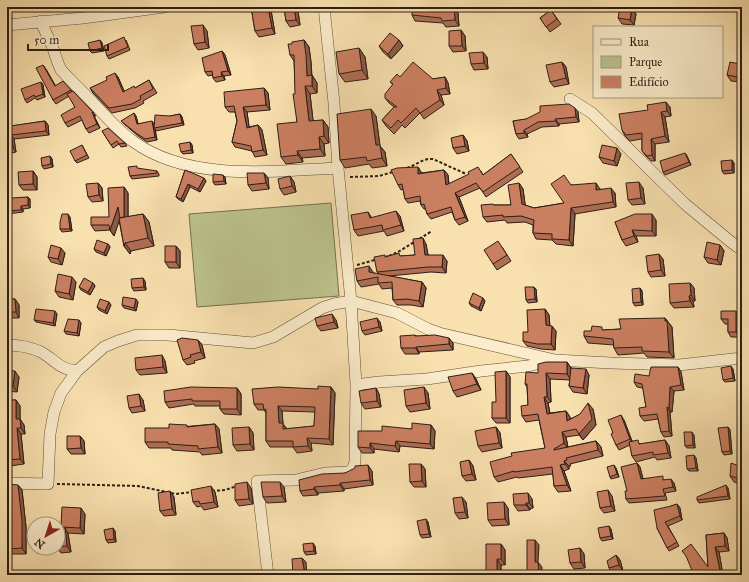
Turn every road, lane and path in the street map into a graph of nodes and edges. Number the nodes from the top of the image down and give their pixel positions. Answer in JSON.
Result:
{"nodes":[{"id":1,"x":164,"y":7,"type":"edge"},
{"id":2,"x":324,"y":7,"type":"edge"},
{"id":3,"x":41,"y":21,"type":"junction"},
{"id":4,"x":7,"y":25,"type":"edge"},
{"id":5,"x":570,"y":99,"type":"dead end"},
{"id":6,"x":406,"y":168,"type":"edge"},
{"id":7,"x":399,"y":170,"type":"edge"},
{"id":8,"x":338,"y":173,"type":"junction"},
{"id":9,"x":466,"y":174,"type":"edge"},
{"id":10,"x":432,"y":231,"type":"dead end"},
{"id":11,"x":742,"y":247,"type":"edge"},
{"id":12,"x":386,"y":257,"type":"edge"},
{"id":13,"x":379,"y":259,"type":"edge"},
{"id":14,"x":348,"y":268,"type":"junction"},
{"id":15,"x":351,"y":301,"type":"junction"},
{"id":16,"x":7,"y":345,"type":"edge"},
{"id":17,"x":742,"y":358,"type":"edge"},
{"id":18,"x":555,"y":360,"type":"junction"},
{"id":19,"x":77,"y":370,"type":"junction"},
{"id":20,"x":356,"y":385,"type":"junction"},
{"id":21,"x":7,"y":483,"type":"edge"},
{"id":22,"x":48,"y":484,"type":"junction"},
{"id":23,"x":238,"y":486,"type":"edge"},
{"id":24,"x":212,"y":491,"type":"edge"},
{"id":25,"x":198,"y":492,"type":"edge"},
{"id":26,"x":268,"y":575,"type":"edge"}],
"edges":[{"from":1,"to":3,"type":"street"},
{"from":2,"to":8,"type":"street"},
{"from":3,"to":4,"type":"street"},
{"from":3,"to":8,"type":"street"},
{"from":5,"to":11,"type":"street"},
{"from":6,"to":9,"type":"path"},
{"from":7,"to":8,"type":"path"},
{"from":8,"to":14,"type":"street"},
{"from":10,"to":12,"type":"path"},
{"from":13,"to":14,"type":"path"},
{"from":14,"to":15,"type":"street"},
{"from":15,"to":18,"type":"street"},
{"from":15,"to":19,"type":"street"},
{"from":15,"to":20,"type":"street"},
{"from":16,"to":19,"type":"street"},
{"from":17,"to":18,"type":"street"},
{"from":18,"to":20,"type":"street"},
{"from":19,"to":22,"type":"street"},
{"from":20,"to":26,"type":"street"},
{"from":21,"to":22,"type":"street"},
{"from":22,"to":25,"type":"path"},
{"from":23,"to":24,"type":"path"}]}
